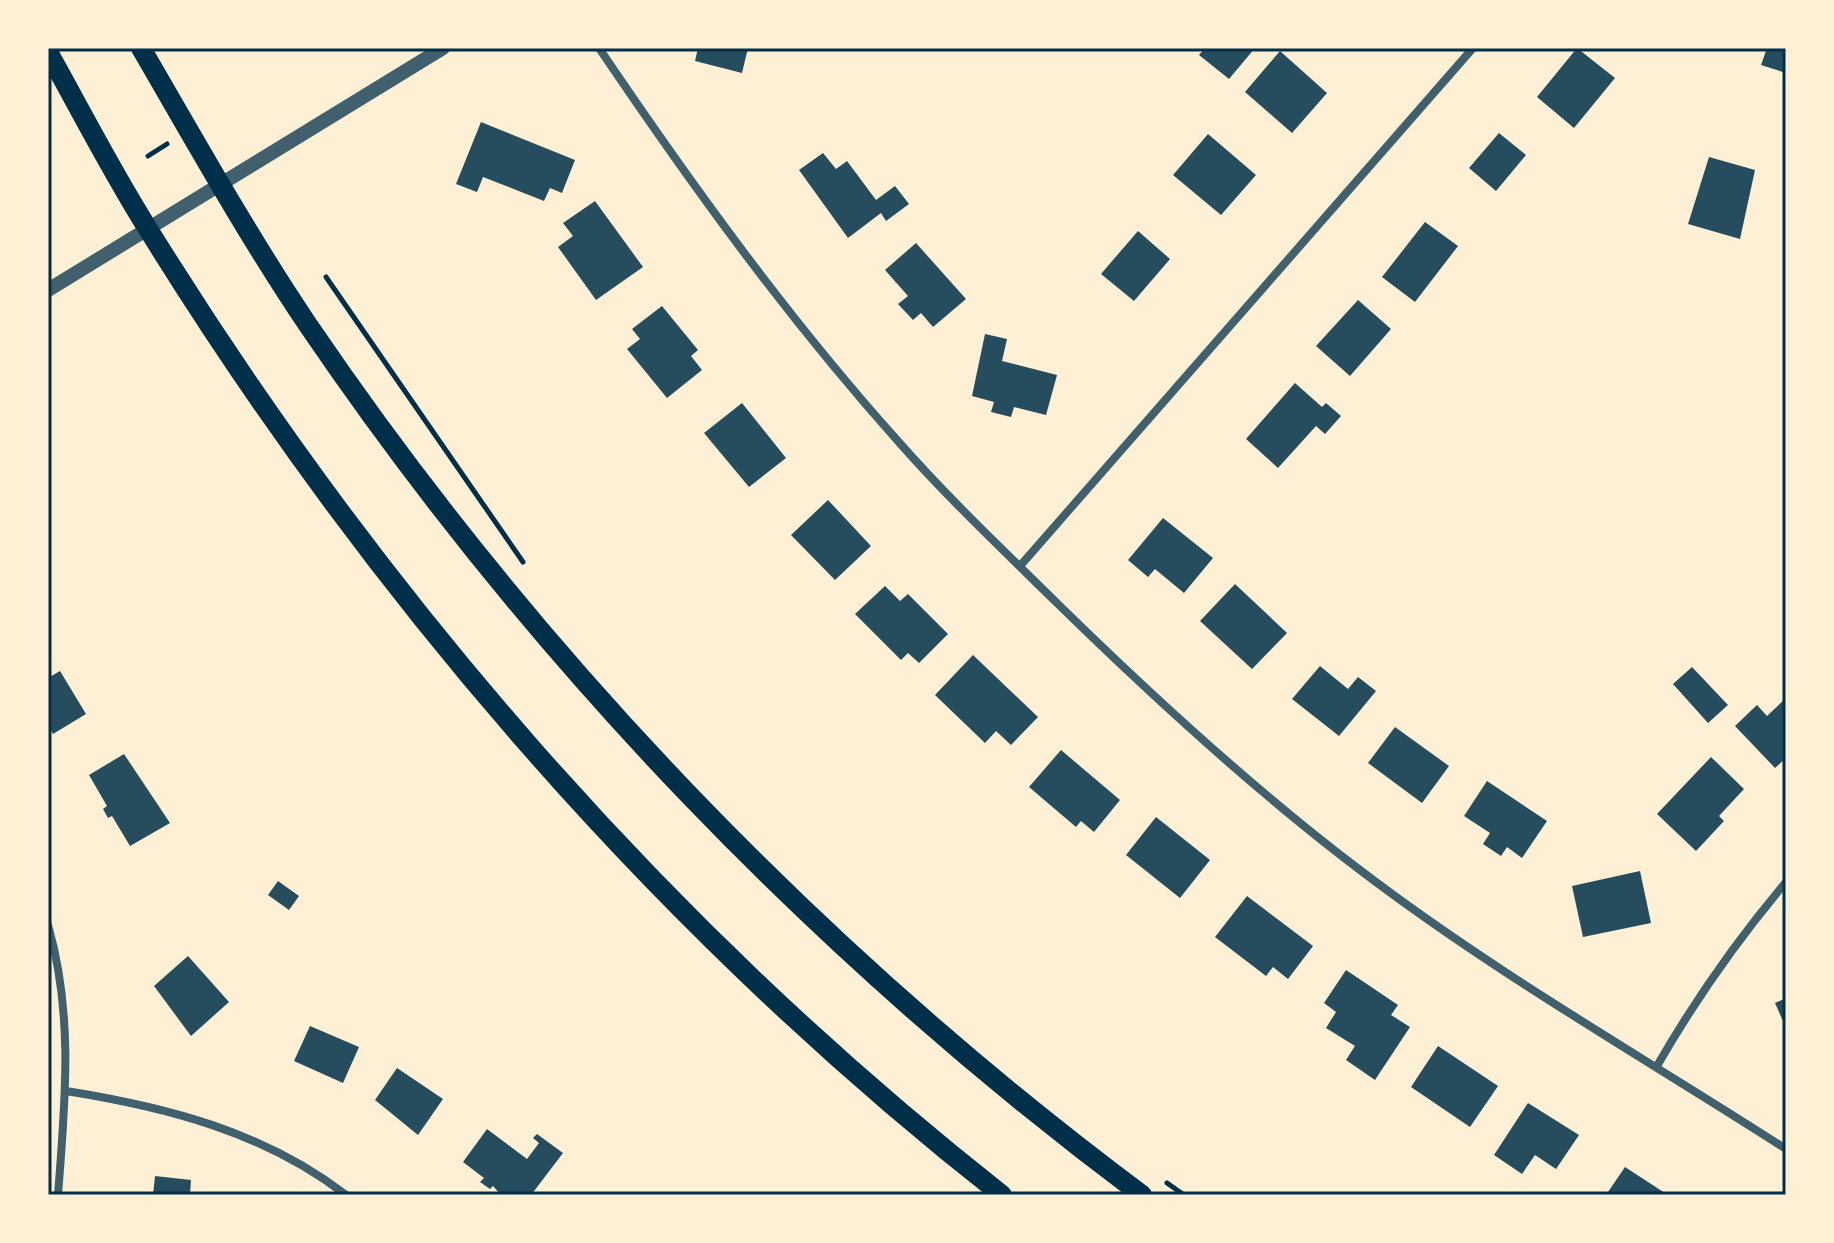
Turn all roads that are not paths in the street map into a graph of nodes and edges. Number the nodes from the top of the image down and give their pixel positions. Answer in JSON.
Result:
{"nodes":[{"id":1,"x":141,"y":48,"type":"edge"},
{"id":2,"x":443,"y":48,"type":"edge"},
{"id":3,"x":599,"y":48,"type":"edge"},
{"id":4,"x":1473,"y":48,"type":"edge"},
{"id":5,"x":48,"y":52,"type":"edge"},
{"id":6,"x":220,"y":186,"type":"junction"},
{"id":7,"x":148,"y":230,"type":"junction"},
{"id":8,"x":48,"y":290,"type":"edge"},
{"id":9,"x":1020,"y":566,"type":"junction"},
{"id":10,"x":1786,"y":882,"type":"edge"},
{"id":11,"x":48,"y":925,"type":"edge"},
{"id":12,"x":1657,"y":1066,"type":"junction"},
{"id":13,"x":66,"y":1091,"type":"junction"},
{"id":14,"x":1786,"y":1149,"type":"edge"},
{"id":15,"x":58,"y":1195,"type":"edge"},
{"id":16,"x":346,"y":1195,"type":"edge"},
{"id":17,"x":1002,"y":1195,"type":"edge"},
{"id":18,"x":1142,"y":1195,"type":"edge"}],
"edges":[{"from":1,"to":6,"type":"main road"},
{"from":2,"to":6,"type":"street"},
{"from":3,"to":9,"type":"street"},
{"from":4,"to":9,"type":"street"},
{"from":5,"to":7,"type":"main road"},
{"from":6,"to":7,"type":"street"},
{"from":6,"to":18,"type":"main road"},
{"from":7,"to":8,"type":"street"},
{"from":7,"to":17,"type":"main road"},
{"from":9,"to":12,"type":"street"},
{"from":10,"to":12,"type":"street"},
{"from":11,"to":13,"type":"street"},
{"from":12,"to":14,"type":"street"},
{"from":13,"to":15,"type":"street"},
{"from":13,"to":16,"type":"street"}]}
